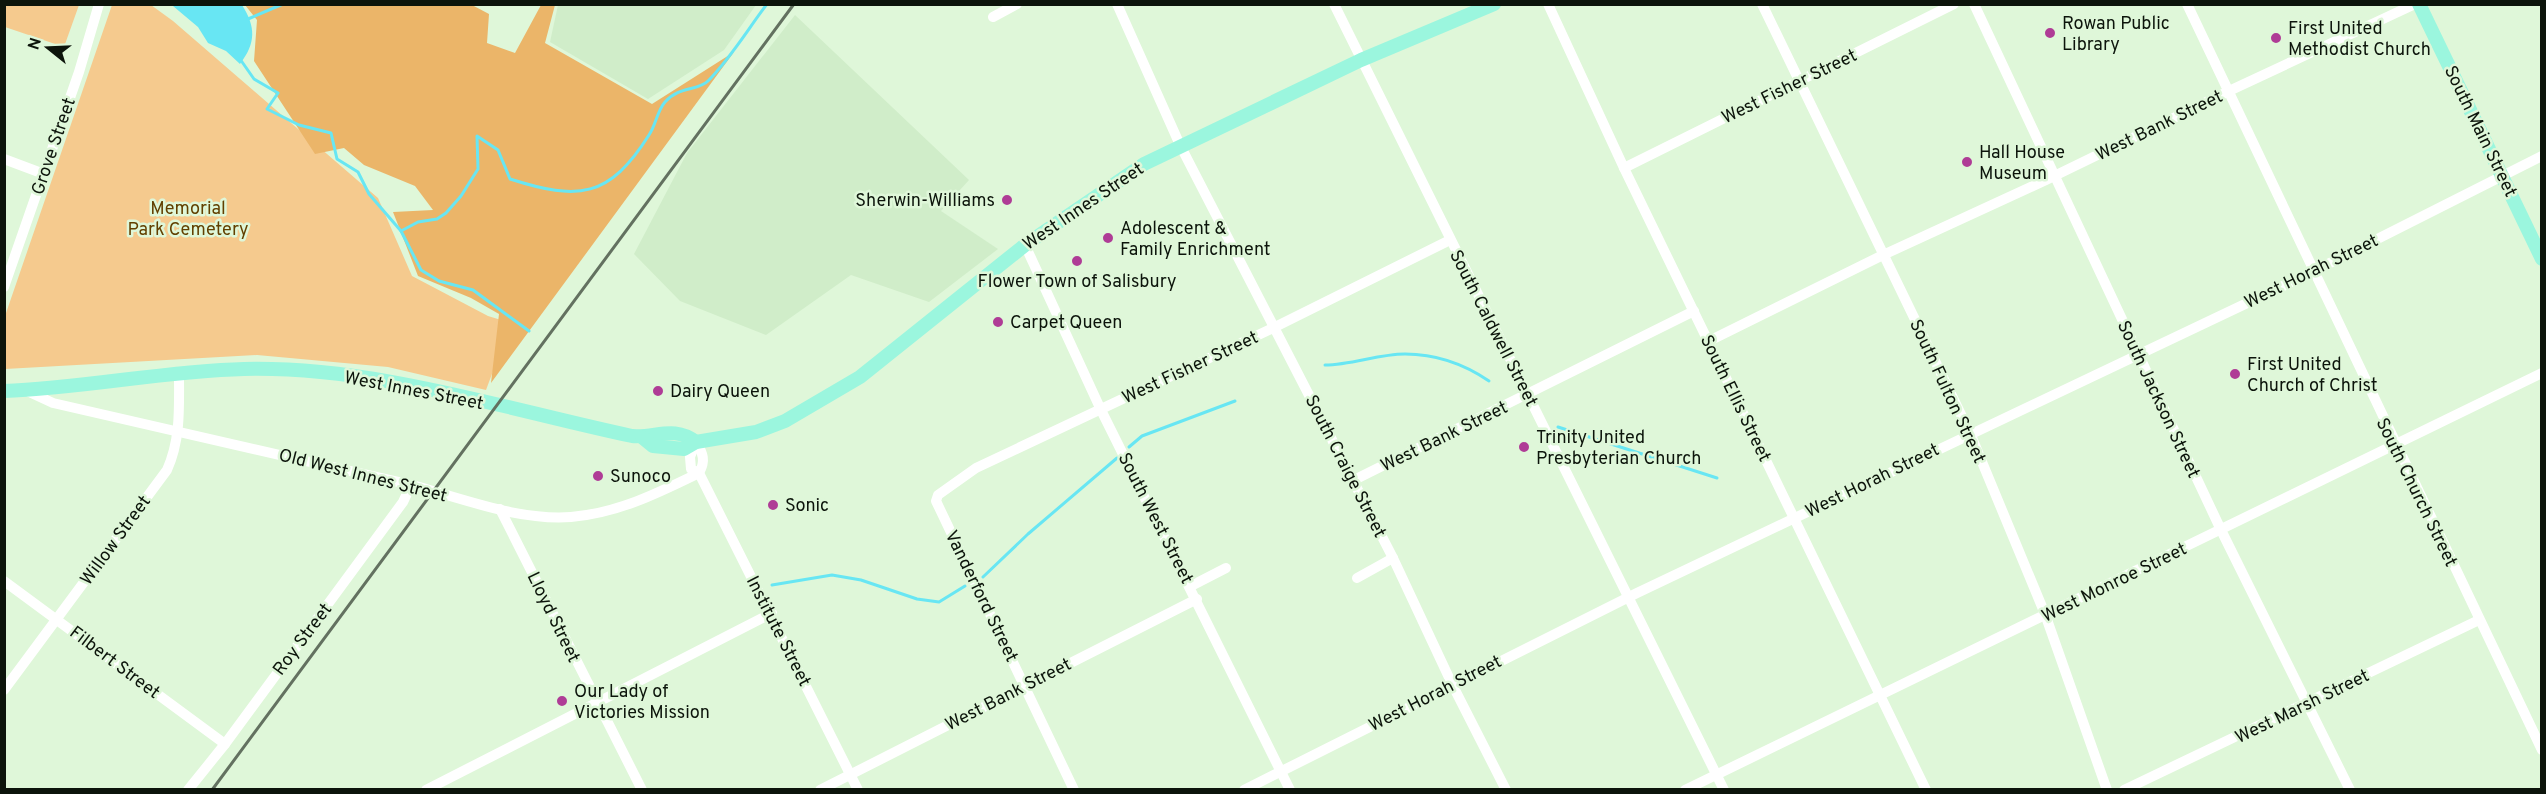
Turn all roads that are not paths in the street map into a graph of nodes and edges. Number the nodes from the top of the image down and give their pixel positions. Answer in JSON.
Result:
{"nodes":[{"id":1,"x":99,"y":4,"type":"edge"},
{"id":2,"x":1017,"y":4,"type":"edge"},
{"id":3,"x":1117,"y":4,"type":"edge"},
{"id":4,"x":1334,"y":4,"type":"edge"},
{"id":5,"x":1494,"y":4,"type":"edge"},
{"id":6,"x":1548,"y":4,"type":"edge"},
{"id":7,"x":1762,"y":4,"type":"edge"},
{"id":8,"x":1954,"y":4,"type":"edge"},
{"id":9,"x":1974,"y":4,"type":"edge"},
{"id":10,"x":2187,"y":4,"type":"edge"},
{"id":11,"x":2417,"y":4,"type":"edge"},
{"id":12,"x":993,"y":17,"type":"dead end"},
{"id":13,"x":1361,"y":60,"type":"junction"},
{"id":14,"x":1799,"y":81,"type":"junction"},
{"id":15,"x":2229,"y":91,"type":"junction"},
{"id":16,"x":1180,"y":145,"type":"junction"},
{"id":17,"x":2541,"y":156,"type":"edge"},
{"id":18,"x":4,"y":159,"type":"edge"},
{"id":19,"x":1624,"y":168,"type":"junction"},
{"id":20,"x":44,"y":174,"type":"junction"},
{"id":21,"x":2502,"y":175,"type":"junction"},
{"id":22,"x":2054,"y":177,"type":"junction"},
{"id":23,"x":1450,"y":240,"type":"junction"},
{"id":24,"x":1025,"y":245,"type":"junction"},
{"id":25,"x":1883,"y":255,"type":"junction"},
{"id":26,"x":2541,"y":259,"type":"edge"},
{"id":27,"x":2314,"y":271,"type":"junction"},
{"id":28,"x":4,"y":287,"type":"edge"},
{"id":29,"x":1694,"y":311,"type":"junction"},
{"id":30,"x":1274,"y":328,"type":"junction"},
{"id":31,"x":1709,"y":341,"type":"junction"},
{"id":32,"x":2138,"y":355,"type":"junction"},
{"id":33,"x":179,"y":373,"type":"junction"},
{"id":34,"x":2541,"y":373,"type":"edge"},
{"id":35,"x":25,"y":390,"type":"junction"},
{"id":36,"x":4,"y":391,"type":"edge"},
{"id":37,"x":1528,"y":395,"type":"junction"},
{"id":38,"x":1101,"y":410,"type":"junction"},
{"id":39,"x":179,"y":432,"type":"junction"},
{"id":40,"x":1970,"y":433,"type":"junction"},
{"id":41,"x":696,"y":442,"type":"junction"},
{"id":42,"x":2394,"y":444,"type":"junction"},
{"id":43,"x":699,"y":473,"type":"junction"},
{"id":44,"x":1354,"y":480,"type":"junction"},
{"id":45,"x":411,"y":485,"type":"junction"},
{"id":46,"x":936,"y":501,"type":"joint"},
{"id":47,"x":500,"y":509,"type":"junction"},
{"id":48,"x":1794,"y":517,"type":"junction"},
{"id":49,"x":2221,"y":530,"type":"junction"},
{"id":50,"x":1393,"y":558,"type":"junction"},
{"id":51,"x":1226,"y":568,"type":"dead end"},
{"id":52,"x":1357,"y":578,"type":"dead end"},
{"id":53,"x":4,"y":581,"type":"edge"},
{"id":54,"x":1191,"y":586,"type":"junction"},
{"id":55,"x":1630,"y":597,"type":"junction"},
{"id":56,"x":1197,"y":599,"type":"junction"},
{"id":57,"x":772,"y":613,"type":"junction"},
{"id":58,"x":2045,"y":614,"type":"junction"},
{"id":59,"x":57,"y":619,"type":"junction"},
{"id":60,"x":2479,"y":620,"type":"junction"},
{"id":61,"x":1452,"y":684,"type":"junction"},
{"id":62,"x":1025,"y":685,"type":"junction"},
{"id":63,"x":4,"y":690,"type":"edge"},
{"id":64,"x":1881,"y":694,"type":"junction"},
{"id":65,"x":597,"y":703,"type":"junction"},
{"id":66,"x":2306,"y":704,"type":"junction"},
{"id":67,"x":225,"y":744,"type":"junction"},
{"id":68,"x":2541,"y":750,"type":"edge"},
{"id":69,"x":1281,"y":771,"type":"junction"},
{"id":70,"x":850,"y":774,"type":"junction"},
{"id":71,"x":1716,"y":775,"type":"junction"},
{"id":72,"x":188,"y":789,"type":"edge"},
{"id":73,"x":426,"y":789,"type":"edge"},
{"id":74,"x":642,"y":789,"type":"edge"},
{"id":75,"x":820,"y":789,"type":"edge"},
{"id":76,"x":858,"y":789,"type":"edge"},
{"id":77,"x":1074,"y":789,"type":"edge"},
{"id":78,"x":1244,"y":789,"type":"edge"},
{"id":79,"x":1290,"y":789,"type":"edge"},
{"id":80,"x":1506,"y":789,"type":"edge"},
{"id":81,"x":1685,"y":789,"type":"edge"},
{"id":82,"x":1724,"y":789,"type":"edge"},
{"id":83,"x":1926,"y":789,"type":"edge"},
{"id":84,"x":2107,"y":789,"type":"edge"},
{"id":85,"x":2124,"y":789,"type":"edge"},
{"id":86,"x":2350,"y":789,"type":"edge"}],
"edges":[{"from":1,"to":20,"type":"street","name":"Grove Street"},
{"from":2,"to":12,"type":"street"},
{"from":3,"to":16,"type":"street","name":"South Craige Street"},
{"from":4,"to":13,"type":"street","name":"South Caldwell Street"},
{"from":5,"to":13,"type":"main road","name":"West Innes Street"},
{"from":6,"to":19,"type":"street","name":"South Ellis Street"},
{"from":7,"to":14,"type":"street","name":"South Fulton Street"},
{"from":8,"to":14,"type":"street","name":"West Fisher Street"},
{"from":9,"to":22,"type":"street","name":"South Jackson Street"},
{"from":10,"to":15,"type":"street","name":"South Church Street"},
{"from":11,"to":15,"type":"street","name":"West Bank Street"},
{"from":11,"to":21,"type":"main road","name":"South Main Street"},
{"from":13,"to":16,"type":"main road","name":"West Innes Street"},
{"from":13,"to":23,"type":"street","name":"South Caldwell Street"},
{"from":14,"to":19,"type":"street","name":"West Fisher Street"},
{"from":14,"to":25,"type":"street","name":"South Fulton Street"},
{"from":15,"to":22,"type":"street","name":"West Bank Street"},
{"from":15,"to":27,"type":"street","name":"South Church Street"},
{"from":16,"to":24,"type":"main road","name":"West Innes Street"},
{"from":16,"to":30,"type":"street","name":"South Craige Street"},
{"from":17,"to":21,"type":"street","name":"West Horah Street"},
{"from":18,"to":20,"type":"street"},
{"from":19,"to":29,"type":"street","name":"South Ellis Street"},
{"from":20,"to":28,"type":"street","name":"Grove Street"},
{"from":21,"to":26,"type":"main road","name":"South Main Street"},
{"from":21,"to":27,"type":"street","name":"West Horah Street"},
{"from":22,"to":25,"type":"street","name":"West Bank Street"},
{"from":22,"to":32,"type":"street","name":"South Jackson Street"},
{"from":23,"to":30,"type":"street","name":"West Fisher Street"},
{"from":23,"to":37,"type":"street","name":"South Caldwell Street"},
{"from":24,"to":38,"type":"street","name":"South West Street"},
{"from":24,"to":41,"type":"main road","name":"West Innes Street"},
{"from":25,"to":31,"type":"street","name":"West Bank Street"},
{"from":25,"to":40,"type":"street","name":"South Fulton Street"},
{"from":27,"to":32,"type":"street","name":"West Horah Street"},
{"from":27,"to":42,"type":"street","name":"South Church Street"},
{"from":29,"to":31,"type":"street","name":"South Ellis Street"},
{"from":29,"to":37,"type":"street","name":"West Bank Street"},
{"from":30,"to":38,"type":"street","name":"West Fisher Street"},
{"from":30,"to":44,"type":"street","name":"South Craige Street"},
{"from":31,"to":48,"type":"street","name":"South Ellis Street"},
{"from":32,"to":40,"type":"street","name":"West Horah Street"},
{"from":32,"to":49,"type":"street","name":"South Jackson Street"},
{"from":33,"to":35,"type":"main road","name":"West Innes Street"},
{"from":33,"to":39,"type":"street","name":"Willow Street"},
{"from":33,"to":41,"type":"main road","name":"West Innes Street"},
{"from":34,"to":42,"type":"street","name":"West Monroe Street"},
{"from":35,"to":36,"type":"main road","name":"West Innes Street"},
{"from":35,"to":39,"type":"street","name":"Old West Innes Street"},
{"from":37,"to":44,"type":"street","name":"West Bank Street"},
{"from":37,"to":55,"type":"street","name":"South Caldwell Street"},
{"from":38,"to":46,"type":"street","name":"West Fisher Street"},
{"from":38,"to":54,"type":"street","name":"South West Street"},
{"from":39,"to":45,"type":"street","name":"Old West Innes Street"},
{"from":39,"to":59,"type":"street","name":"Willow Street"},
{"from":40,"to":48,"type":"street","name":"West Horah Street"},
{"from":40,"to":58,"type":"street","name":"South Fulton Street"},
{"from":41,"to":43,"type":"street","name":"Institute Street"},
{"from":42,"to":49,"type":"street","name":"West Monroe Street"},
{"from":42,"to":60,"type":"street","name":"South Church Street"},
{"from":43,"to":47,"type":"street","name":"Old West Innes Street"},
{"from":43,"to":57,"type":"street","name":"Institute Street"},
{"from":44,"to":50,"type":"street","name":"South Craige Street"},
{"from":45,"to":47,"type":"street","name":"Old West Innes Street"},
{"from":45,"to":67,"type":"street","name":"Roy Street"},
{"from":46,"to":62,"type":"street","name":"Vanderford Street"},
{"from":47,"to":65,"type":"street","name":"Lloyd Street"},
{"from":48,"to":55,"type":"street","name":"West Horah Street"},
{"from":48,"to":64,"type":"street","name":"South Ellis Street"},
{"from":49,"to":58,"type":"street","name":"West Monroe Street"},
{"from":49,"to":66,"type":"street","name":"South Jackson Street"},
{"from":50,"to":52,"type":"street"},
{"from":50,"to":61,"type":"street","name":"South Craige Street"},
{"from":51,"to":54,"type":"street"},
{"from":53,"to":59,"type":"street","name":"Filbert Street"},
{"from":54,"to":56,"type":"street","name":"South West Street"},
{"from":55,"to":61,"type":"street","name":"West Horah Street"},
{"from":55,"to":71,"type":"street","name":"South Caldwell Street"},
{"from":56,"to":62,"type":"street","name":"West Bank Street"},
{"from":56,"to":69,"type":"street","name":"South West Street"},
{"from":57,"to":65,"type":"street"},
{"from":57,"to":70,"type":"street","name":"Institute Street"},
{"from":58,"to":64,"type":"street","name":"West Monroe Street"},
{"from":58,"to":84,"type":"street","name":"South Fulton Street"},
{"from":59,"to":63,"type":"street","name":"Willow Street"},
{"from":59,"to":67,"type":"street","name":"Filbert Street"},
{"from":60,"to":66,"type":"street","name":"West Marsh Street"},
{"from":60,"to":68,"type":"street","name":"South Church Street"},
{"from":61,"to":69,"type":"street","name":"West Horah Street"},
{"from":61,"to":80,"type":"street","name":"South Craige Street"},
{"from":62,"to":70,"type":"street","name":"West Bank Street"},
{"from":62,"to":77,"type":"street","name":"Vanderford Street"},
{"from":64,"to":71,"type":"street","name":"West Monroe Street"},
{"from":64,"to":83,"type":"street","name":"South Ellis Street"},
{"from":65,"to":73,"type":"street"},
{"from":65,"to":74,"type":"street","name":"Lloyd Street"},
{"from":66,"to":85,"type":"street","name":"West Marsh Street"},
{"from":66,"to":86,"type":"street","name":"South Jackson Street"},
{"from":67,"to":72,"type":"street","name":"Roy Street"},
{"from":69,"to":78,"type":"street","name":"West Horah Street"},
{"from":69,"to":79,"type":"street","name":"South West Street"},
{"from":70,"to":75,"type":"street","name":"West Bank Street"},
{"from":70,"to":76,"type":"street","name":"Institute Street"},
{"from":71,"to":81,"type":"street","name":"West Monroe Street"},
{"from":71,"to":82,"type":"street","name":"South Caldwell Street"}]}
